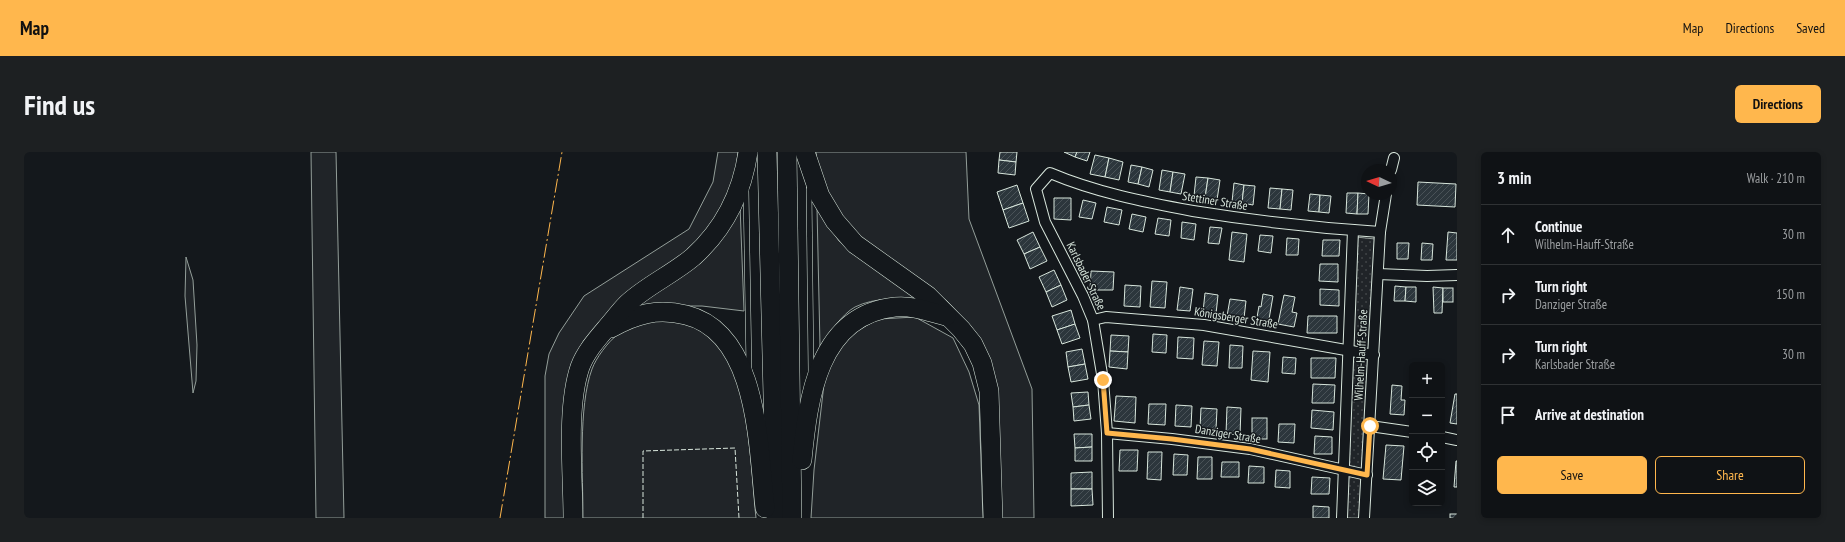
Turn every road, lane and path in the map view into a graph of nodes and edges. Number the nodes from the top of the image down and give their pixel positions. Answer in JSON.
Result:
{"nodes":[{"id":1,"x":767,"y":152,"type":"edge"},
{"id":2,"x":787,"y":152,"type":"edge"},
{"id":3,"x":1394,"y":158,"type":"dead end"},
{"id":4,"x":747,"y":160,"type":"edge"},
{"id":5,"x":807,"y":160,"type":"edge"},
{"id":6,"x":1392,"y":164,"type":"edge"},
{"id":7,"x":1050,"y":173,"type":"joint"},
{"id":8,"x":1385,"y":200,"type":"edge"},
{"id":9,"x":1353,"y":230,"type":"junction"},
{"id":10,"x":1380,"y":232,"type":"junction"},
{"id":11,"x":1378,"y":274,"type":"junction"},
{"id":12,"x":1457,"y":275,"type":"edge"},
{"id":13,"x":948,"y":317,"type":"junction"},
{"id":14,"x":1093,"y":320,"type":"junction"},
{"id":15,"x":601,"y":334,"type":"junction"},
{"id":16,"x":1349,"y":351,"type":"junction"},
{"id":17,"x":1374,"y":355,"type":"junction"},
{"id":18,"x":812,"y":392,"type":"junction"},
{"id":19,"x":750,"y":395,"type":"junction"},
{"id":20,"x":1370,"y":426,"type":"junction"},
{"id":21,"x":1409,"y":432,"type":"edge"},
{"id":22,"x":1107,"y":433,"type":"junction"},
{"id":23,"x":1445,"y":438,"type":"edge"},
{"id":24,"x":1457,"y":440,"type":"edge"},
{"id":25,"x":1344,"y":471,"type":"junction"},
{"id":26,"x":1367,"y":475,"type":"junction"},
{"id":27,"x":573,"y":518,"type":"edge"},
{"id":28,"x":768,"y":518,"type":"edge"},
{"id":29,"x":776,"y":518,"type":"edge"},
{"id":30,"x":793,"y":518,"type":"edge"},
{"id":31,"x":993,"y":518,"type":"edge"},
{"id":32,"x":1108,"y":518,"type":"edge"},
{"id":33,"x":1342,"y":518,"type":"edge"},
{"id":34,"x":1364,"y":518,"type":"edge"}],
"edges":[{"from":1,"to":29,"type":"highway"},
{"from":2,"to":30,"type":"highway"},
{"from":3,"to":6,"type":"street"},
{"from":4,"to":15,"type":"highway"},
{"from":4,"to":19,"type":"lane"},
{"from":5,"to":13,"type":"highway"},
{"from":5,"to":18,"type":"lane"},
{"from":7,"to":9,"type":"street","name":"Stettiner Straße"},
{"from":7,"to":14,"type":"street","name":"Karlsbader Straße"},
{"from":8,"to":10,"type":"street","name":"Wilhelm-Hauff-Straße"},
{"from":9,"to":10,"type":"street","name":"Stettiner Straße"},
{"from":9,"to":16,"type":"street","name":"Wilhelm-Hauff-Straße"},
{"from":10,"to":11,"type":"street","name":"Wilhelm-Hauff-Straße"},
{"from":11,"to":12,"type":"street"},
{"from":11,"to":17,"type":"street","name":"Wilhelm-Hauff-Straße"},
{"from":13,"to":18,"type":"highway"},
{"from":13,"to":31,"type":"highway"},
{"from":14,"to":16,"type":"street","name":"Königsberger Straße"},
{"from":14,"to":22,"type":"street","name":"Karlsbader Straße"},
{"from":15,"to":19,"type":"highway"},
{"from":15,"to":27,"type":"highway"},
{"from":16,"to":17,"type":"street","name":"Königsberger Straße"},
{"from":16,"to":25,"type":"street","name":"Wilhelm-Hauff-Straße"},
{"from":17,"to":20,"type":"street","name":"Wilhelm-Hauff-Straße"},
{"from":18,"to":30,"type":"highway"},
{"from":19,"to":28,"type":"highway"},
{"from":20,"to":21,"type":"street"},
{"from":20,"to":26,"type":"street","name":"Wilhelm-Hauff-Straße"},
{"from":22,"to":25,"type":"street","name":"Danziger Straße"},
{"from":22,"to":32,"type":"street","name":"Karlsbader Straße"},
{"from":23,"to":24,"type":"street"},
{"from":25,"to":26,"type":"street","name":"Danziger Straße"},
{"from":25,"to":33,"type":"street","name":"Wilhelm-Hauff-Straße"},
{"from":26,"to":34,"type":"street","name":"Wilhelm-Hauff-Straße"}]}
